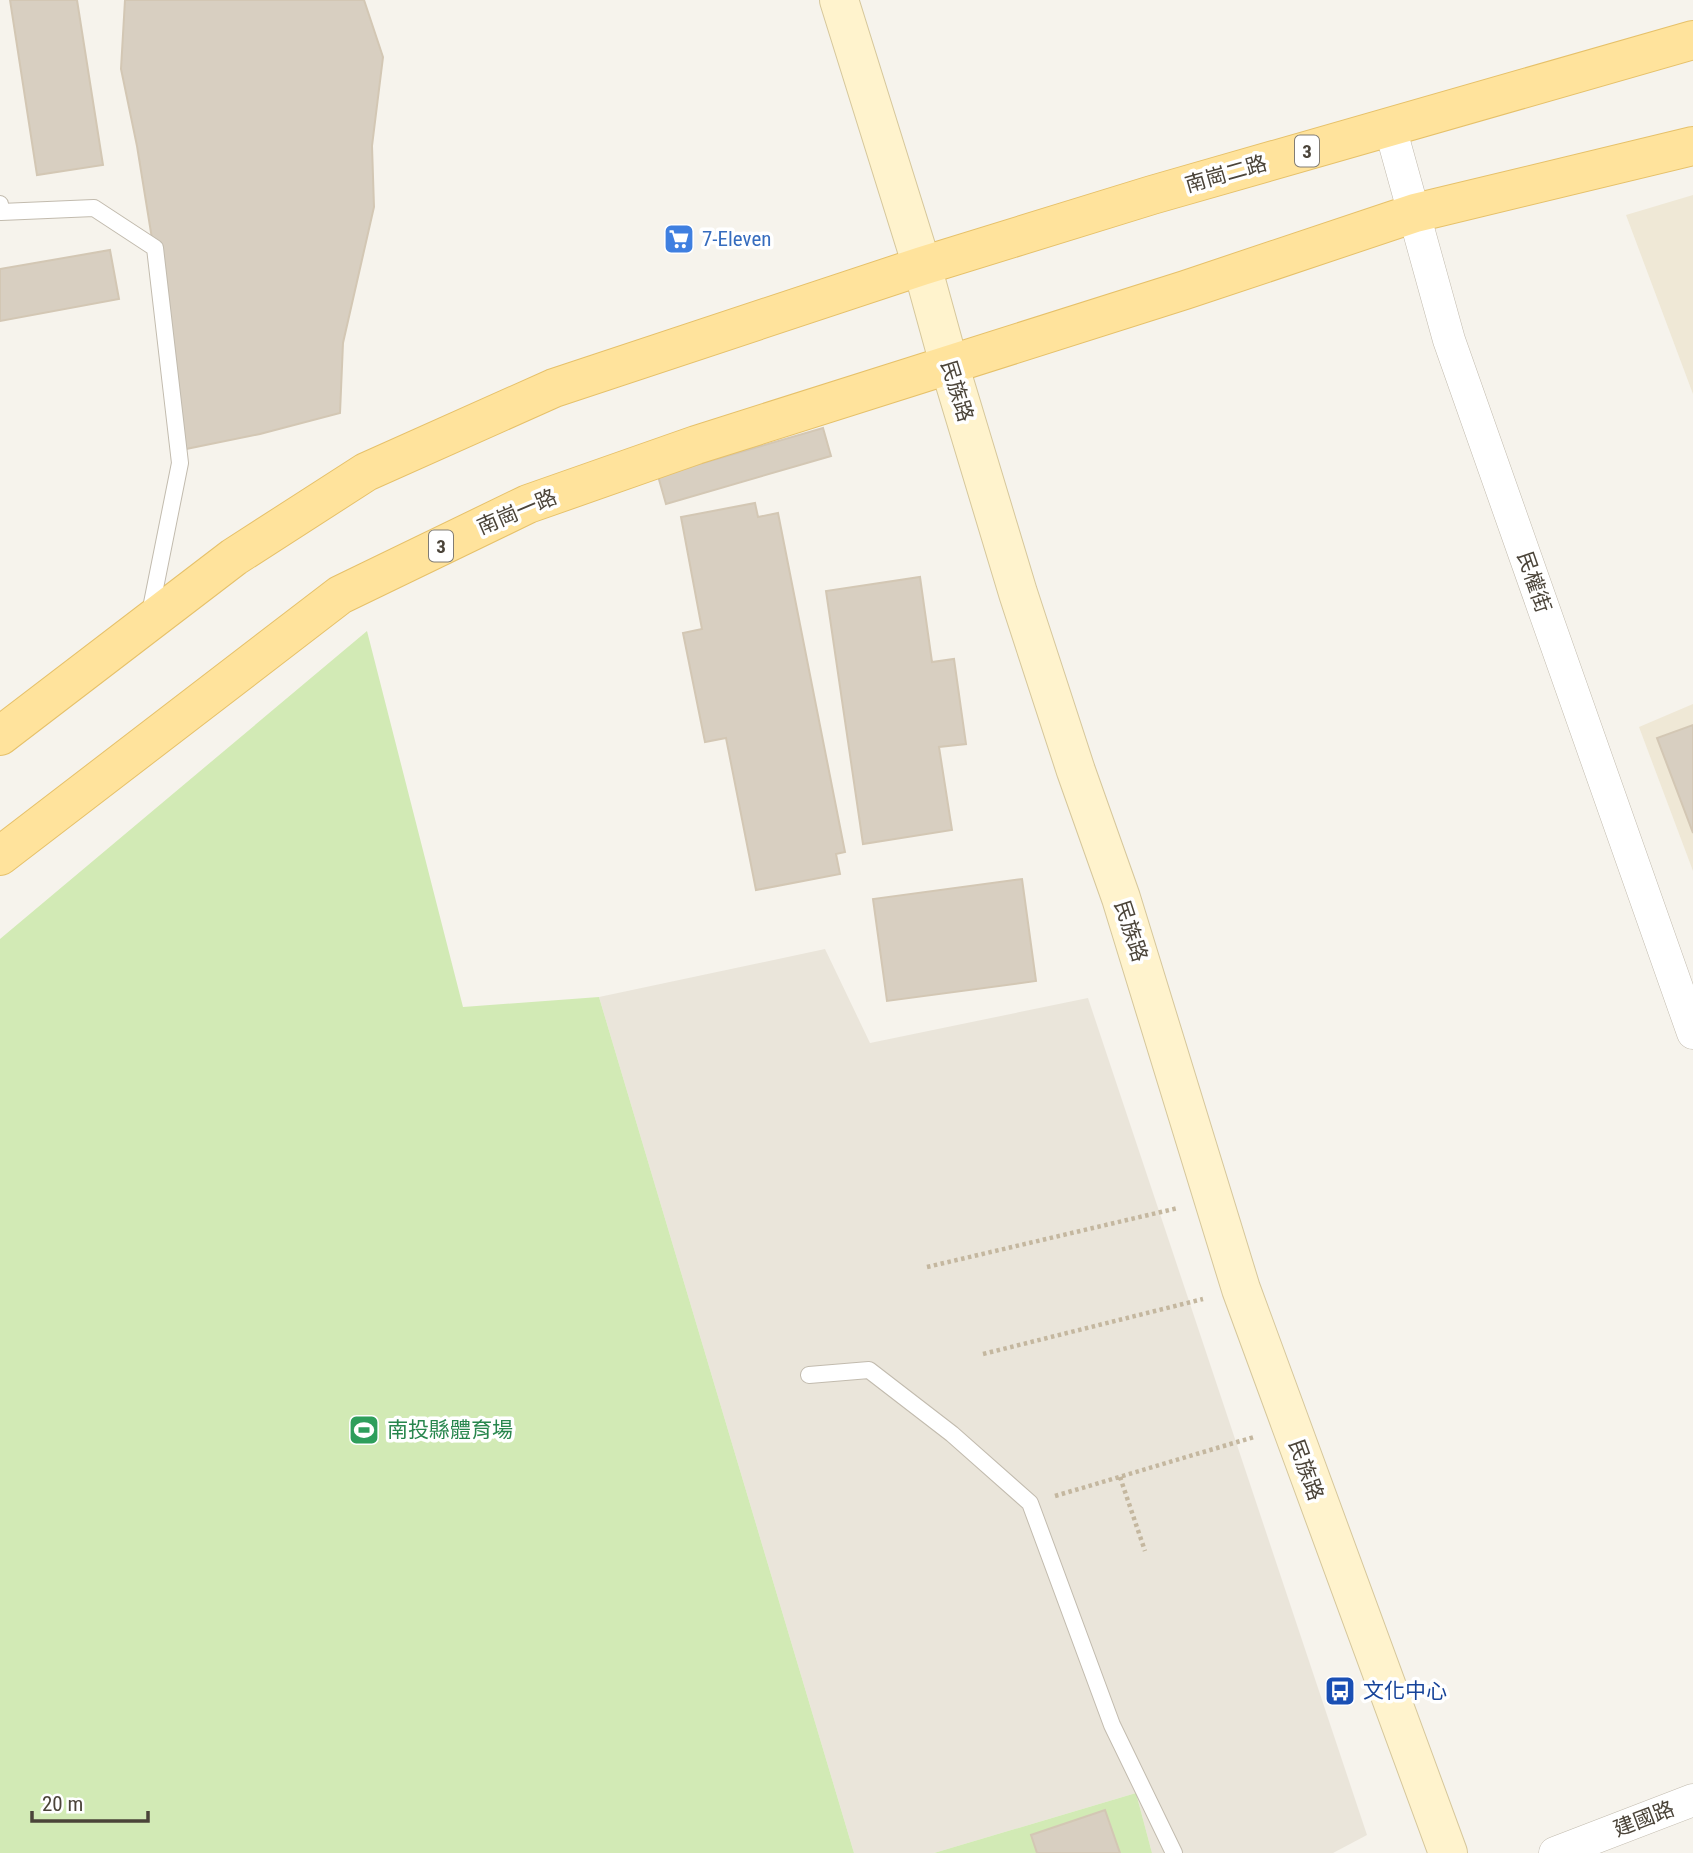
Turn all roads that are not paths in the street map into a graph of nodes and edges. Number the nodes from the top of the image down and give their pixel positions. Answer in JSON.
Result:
{"nodes":[{"id":1,"x":839,"y":0,"type":"edge"},
{"id":2,"x":1693,"y":40,"type":"edge"},
{"id":3,"x":1390,"y":127,"type":"junction"},
{"id":4,"x":1693,"y":146,"type":"edge"},
{"id":5,"x":0,"y":204,"type":"edge"},
{"id":6,"x":1415,"y":214,"type":"junction"},
{"id":7,"x":922,"y":265,"type":"junction"},
{"id":8,"x":949,"y":364,"type":"junction"},
{"id":9,"x":148,"y":623,"type":"junction"},
{"id":10,"x":0,"y":736,"type":"edge"},
{"id":11,"x":0,"y":856,"type":"edge"},
{"id":12,"x":1693,"y":1033,"type":"edge"},
{"id":13,"x":809,"y":1375,"type":"dead end"},
{"id":14,"x":1693,"y":1800,"type":"edge"},
{"id":15,"x":1174,"y":1853,"type":"edge"},
{"id":16,"x":1448,"y":1853,"type":"edge"},
{"id":17,"x":1555,"y":1853,"type":"edge"}],
"edges":[{"from":1,"to":7,"type":"main road","name":"民族路"},
{"from":2,"to":3,"type":"main road","name":"南崗二路","number":"3"},
{"from":3,"to":6,"type":"street","name":"民權街"},
{"from":3,"to":7,"type":"main road","name":"南崗二路","number":"3"},
{"from":4,"to":6,"type":"main road","number":"3"},
{"from":5,"to":9,"type":"lane"},
{"from":6,"to":8,"type":"main road","number":"3"},
{"from":6,"to":12,"type":"street","name":"民權街"},
{"from":7,"to":8,"type":"main road","name":"民族路"},
{"from":7,"to":9,"type":"main road","number":"3"},
{"from":8,"to":11,"type":"main road","name":"南崗一路","number":"3"},
{"from":8,"to":16,"type":"main road","name":"民族路"},
{"from":9,"to":10,"type":"main road","number":"3"},
{"from":13,"to":15,"type":"lane"},
{"from":14,"to":17,"type":"street","name":"建國路"}]}
